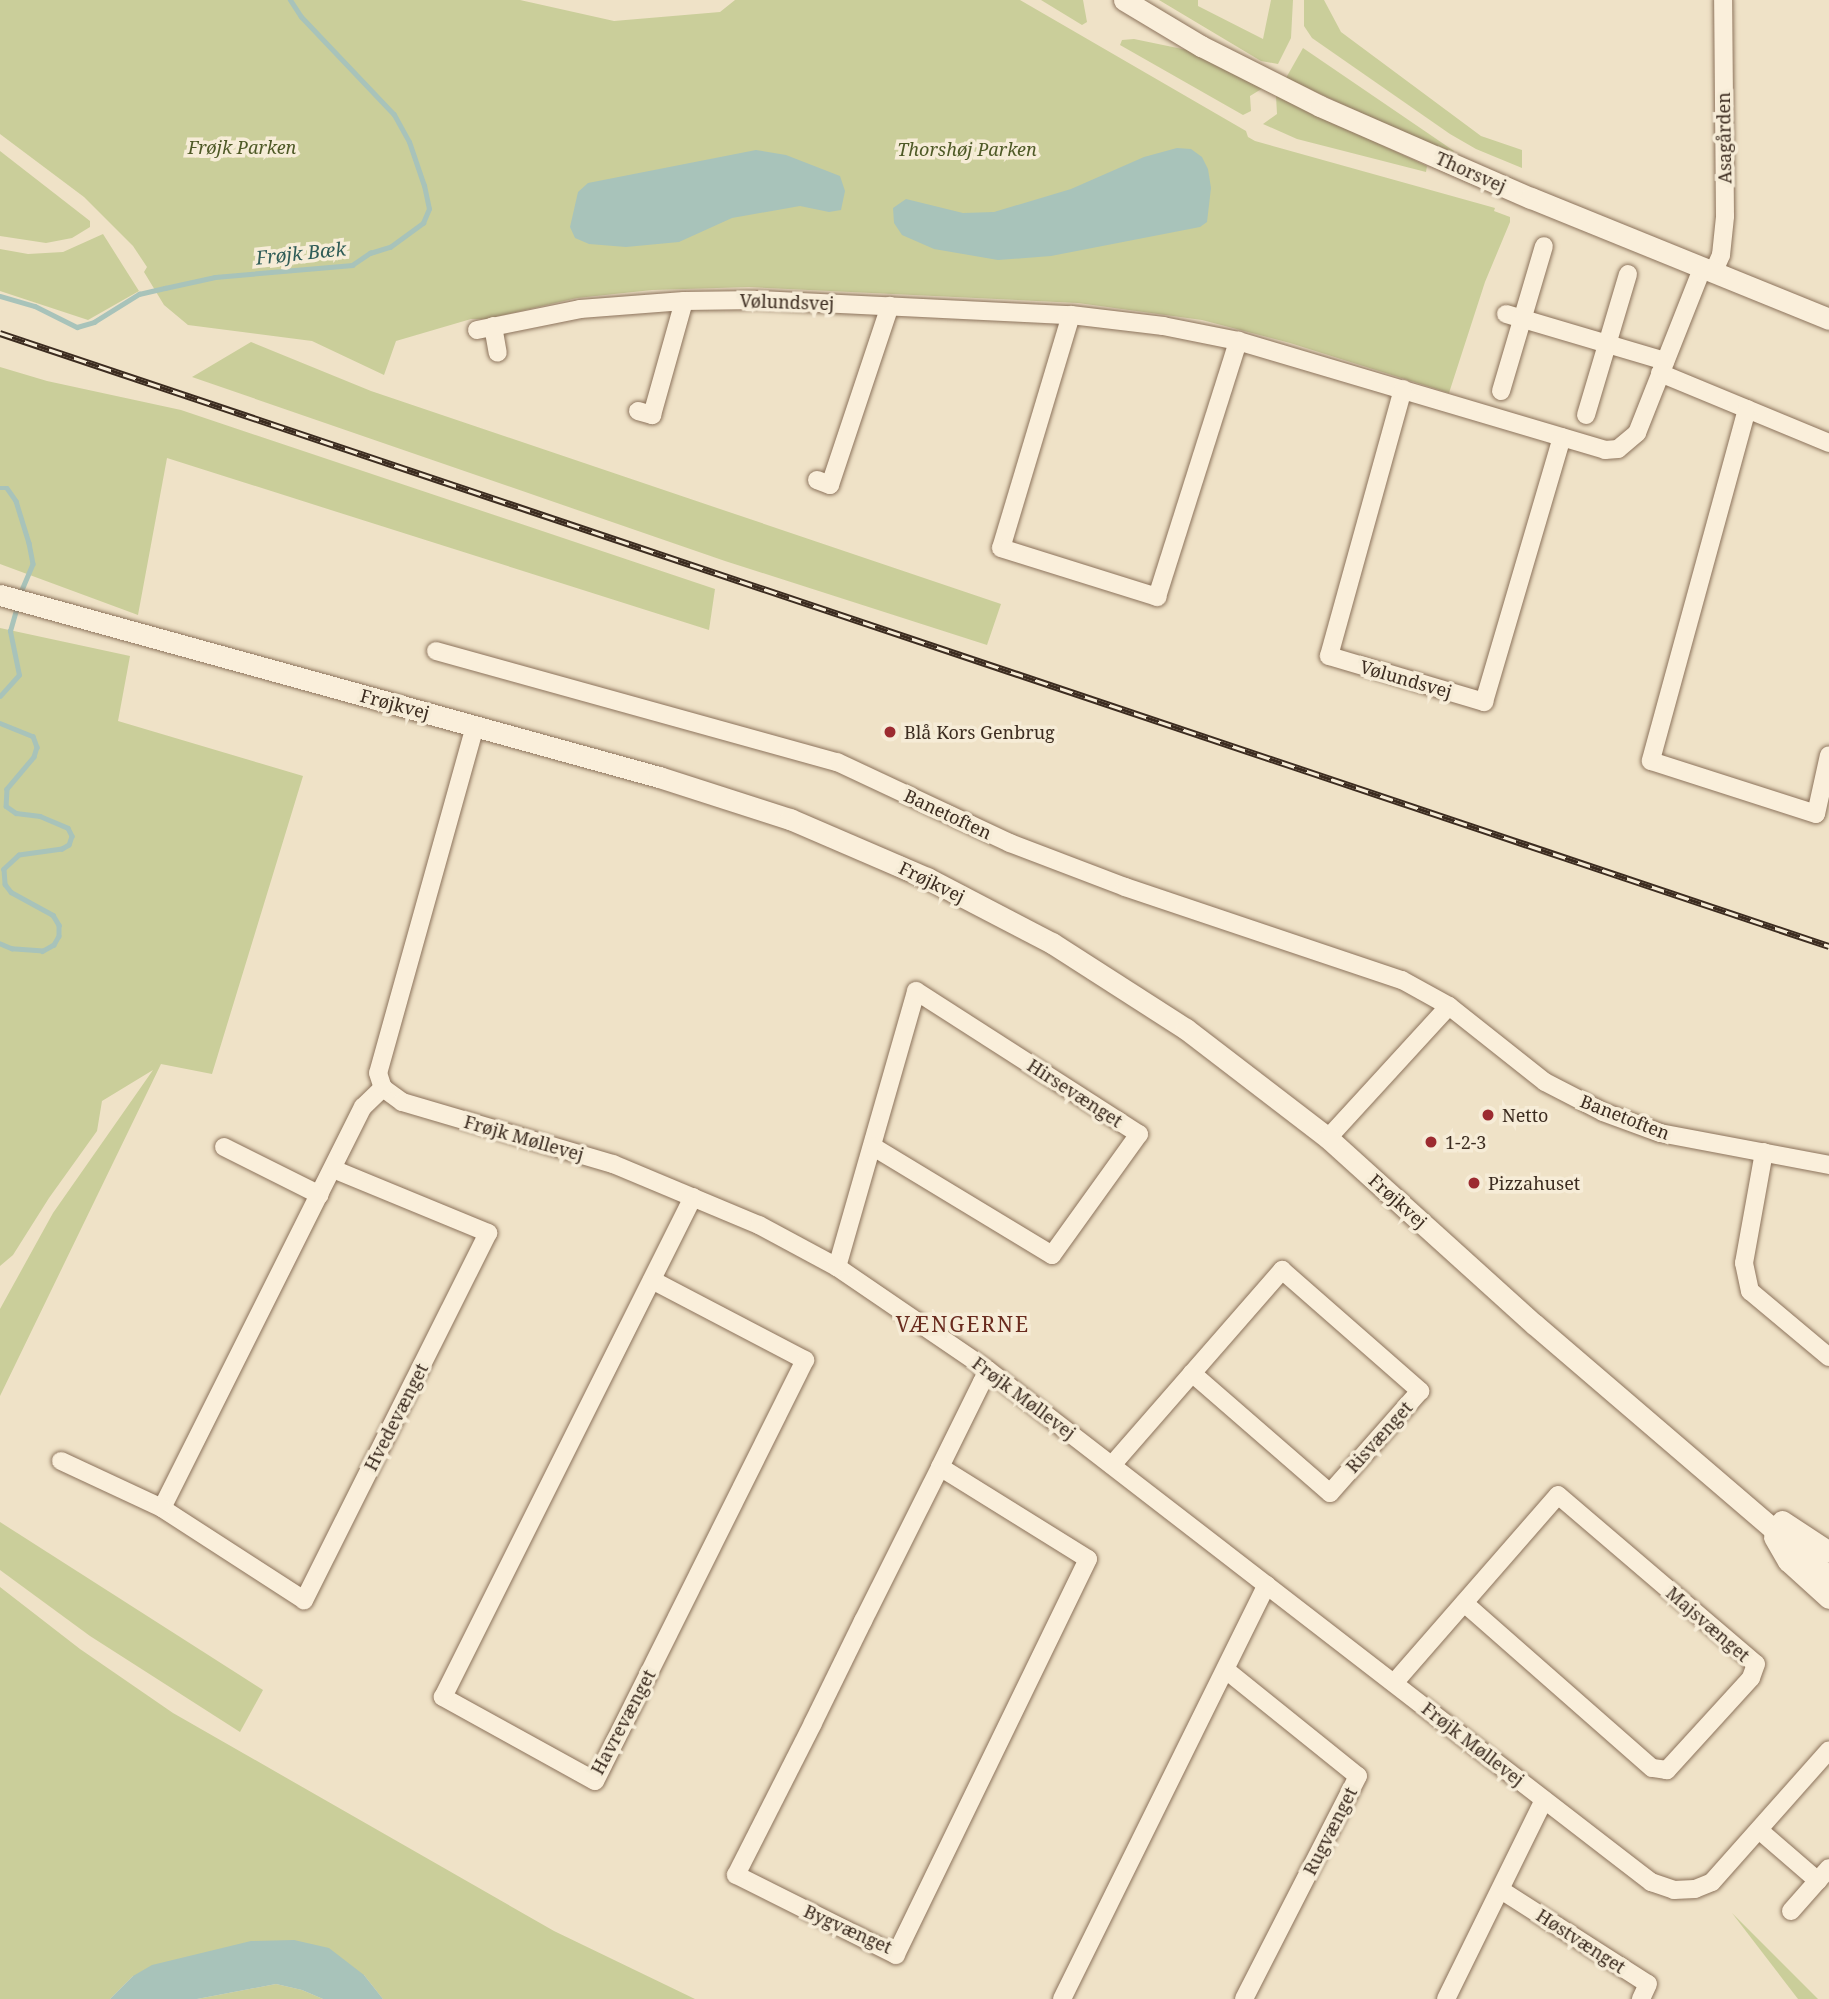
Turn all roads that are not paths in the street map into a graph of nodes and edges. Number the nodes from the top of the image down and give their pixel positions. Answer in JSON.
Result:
{"nodes":[{"id":1,"x":1124,"y":0,"type":"edge"},
{"id":2,"x":1723,"y":0,"type":"edge"},
{"id":3,"x":1544,"y":246,"type":"dead end"},
{"id":4,"x":1707,"y":271,"type":"junction"},
{"id":5,"x":1628,"y":274,"type":"dead end"},
{"id":6,"x":684,"y":301,"type":"junction"},
{"id":7,"x":890,"y":306,"type":"junction"},
{"id":8,"x":1071,"y":315,"type":"junction"},
{"id":9,"x":1514,"y":317,"type":"junction"},
{"id":10,"x":1829,"y":319,"type":"edge"},
{"id":11,"x":1238,"y":341,"type":"junction"},
{"id":12,"x":1607,"y":344,"type":"junction"},
{"id":13,"x":498,"y":353,"type":"dead end"},
{"id":14,"x":1663,"y":367,"type":"junction"},
{"id":15,"x":1403,"y":389,"type":"junction"},
{"id":16,"x":1501,"y":391,"type":"dead end"},
{"id":17,"x":1747,"y":409,"type":"junction"},
{"id":18,"x":638,"y":411,"type":"dead end"},
{"id":19,"x":1586,"y":415,"type":"dead end"},
{"id":20,"x":1562,"y":438,"type":"junction"},
{"id":21,"x":1829,"y":443,"type":"edge"},
{"id":22,"x":817,"y":480,"type":"dead end"},
{"id":23,"x":0,"y":595,"type":"edge"},
{"id":24,"x":436,"y":651,"type":"dead end"},
{"id":25,"x":475,"y":726,"type":"junction"},
{"id":26,"x":1829,"y":755,"type":"edge"},
{"id":27,"x":1449,"y":1006,"type":"junction"},
{"id":28,"x":383,"y":1088,"type":"junction"},
{"id":29,"x":1328,"y":1138,"type":"junction"},
{"id":30,"x":872,"y":1146,"type":"junction"},
{"id":31,"x":224,"y":1147,"type":"dead end"},
{"id":32,"x":1764,"y":1152,"type":"junction"},
{"id":33,"x":1829,"y":1165,"type":"edge"},
{"id":34,"x":333,"y":1169,"type":"junction"},
{"id":35,"x":320,"y":1195,"type":"junction"},
{"id":36,"x":694,"y":1197,"type":"junction"},
{"id":37,"x":837,"y":1267,"type":"junction"},
{"id":38,"x":652,"y":1280,"type":"junction"},
{"id":39,"x":1829,"y":1357,"type":"edge"},
{"id":40,"x":988,"y":1370,"type":"junction"},
{"id":41,"x":1192,"y":1373,"type":"junction"},
{"id":42,"x":61,"y":1461,"type":"dead end"},
{"id":43,"x":1112,"y":1465,"type":"junction"},
{"id":44,"x":940,"y":1467,"type":"junction"},
{"id":45,"x":1707,"y":1471,"type":"junction"},
{"id":46,"x":162,"y":1508,"type":"junction"},
{"id":47,"x":1764,"y":1520,"type":"junction"},
{"id":48,"x":1829,"y":1552,"type":"edge"},
{"id":49,"x":1829,"y":1577,"type":"edge"},
{"id":50,"x":1267,"y":1585,"type":"junction"},
{"id":51,"x":1829,"y":1598,"type":"edge"},
{"id":52,"x":1464,"y":1603,"type":"junction"},
{"id":53,"x":1226,"y":1670,"type":"junction"},
{"id":54,"x":1394,"y":1683,"type":"junction"},
{"id":55,"x":1829,"y":1750,"type":"edge"},
{"id":56,"x":1544,"y":1800,"type":"junction"},
{"id":57,"x":1759,"y":1830,"type":"junction"},
{"id":58,"x":1823,"y":1874,"type":"edge"},
{"id":59,"x":1501,"y":1890,"type":"junction"},
{"id":60,"x":1791,"y":1911,"type":"dead end"},
{"id":61,"x":1062,"y":1999,"type":"edge"},
{"id":62,"x":1244,"y":1999,"type":"edge"},
{"id":63,"x":1446,"y":1999,"type":"edge"},
{"id":64,"x":1641,"y":1999,"type":"edge"}],
"edges":[{"from":1,"to":4,"type":"street","name":"Thorsvej"},
{"from":2,"to":4,"type":"street","name":"Asagården"},
{"from":3,"to":9,"type":"street"},
{"from":4,"to":10,"type":"street","name":"Thorsvej"},
{"from":4,"to":14,"type":"street","name":"Vølundsvej"},
{"from":5,"to":12,"type":"street"},
{"from":6,"to":7,"type":"street","name":"Vølundsvej"},
{"from":6,"to":13,"type":"street","name":"Vølundsvej"},
{"from":6,"to":18,"type":"street"},
{"from":7,"to":8,"type":"street","name":"Vølundsvej"},
{"from":7,"to":22,"type":"street"},
{"from":8,"to":11,"type":"street","name":"Vølundsvej"},
{"from":8,"to":11,"type":"street"},
{"from":9,"to":12,"type":"street"},
{"from":9,"to":16,"type":"street"},
{"from":11,"to":15,"type":"street","name":"Vølundsvej"},
{"from":12,"to":14,"type":"street"},
{"from":12,"to":19,"type":"street"},
{"from":14,"to":17,"type":"street"},
{"from":14,"to":20,"type":"street","name":"Vølundsvej"},
{"from":15,"to":20,"type":"street","name":"Vølundsvej"},
{"from":15,"to":20,"type":"street","name":"Vølundsvej"},
{"from":17,"to":21,"type":"street"},
{"from":17,"to":26,"type":"street"},
{"from":23,"to":25,"type":"street","name":"Frøjkvej"},
{"from":24,"to":27,"type":"street","name":"Banetoften"},
{"from":25,"to":28,"type":"street"},
{"from":25,"to":29,"type":"street","name":"Frøjkvej"},
{"from":27,"to":29,"type":"street"},
{"from":27,"to":32,"type":"street","name":"Banetoften"},
{"from":28,"to":34,"type":"street"},
{"from":28,"to":36,"type":"street","name":"Frøjk Møllevej"},
{"from":29,"to":45,"type":"street","name":"Frøjkvej"},
{"from":30,"to":30,"type":"street","name":"Hirsevænget"},
{"from":30,"to":37,"type":"street","name":"Hirsevænget"},
{"from":31,"to":35,"type":"street"},
{"from":32,"to":33,"type":"street","name":"Banetoften"},
{"from":32,"to":39,"type":"street"},
{"from":34,"to":35,"type":"street"},
{"from":34,"to":46,"type":"street","name":"Hvedevænget"},
{"from":35,"to":46,"type":"street"},
{"from":36,"to":37,"type":"street","name":"Frøjk Møllevej"},
{"from":36,"to":38,"type":"street","name":"Havrevænget"},
{"from":37,"to":40,"type":"street","name":"Frøjk Møllevej"},
{"from":38,"to":38,"type":"street","name":"Havrevænget"},
{"from":40,"to":43,"type":"street","name":"Frøjk Møllevej"},
{"from":40,"to":44,"type":"street","name":"Bygvænget"},
{"from":41,"to":41,"type":"street","name":"Risvænget"},
{"from":41,"to":43,"type":"street","name":"Risvænget"},
{"from":42,"to":46,"type":"street","name":"Hvedevænget"},
{"from":43,"to":50,"type":"street","name":"Frøjk Møllevej"},
{"from":44,"to":44,"type":"street","name":"Bygvænget"},
{"from":45,"to":47,"type":"street","name":"Frøjkvej"},
{"from":45,"to":48,"type":"street","name":"Frøjkvej"},
{"from":47,"to":49,"type":"street","name":"Frøjkvej"},
{"from":47,"to":51,"type":"street","name":"Frøjkvej"},
{"from":50,"to":53,"type":"street"},
{"from":50,"to":54,"type":"street","name":"Frøjk Møllevej"},
{"from":52,"to":52,"type":"street","name":"Majsvænget"},
{"from":52,"to":54,"type":"street","name":"Majsvænget"},
{"from":53,"to":61,"type":"street"},
{"from":53,"to":62,"type":"street","name":"Rugvænget"},
{"from":54,"to":56,"type":"street","name":"Frøjk Møllevej"},
{"from":55,"to":57,"type":"street","name":"Frøjk Møllevej"},
{"from":56,"to":57,"type":"street","name":"Frøjk Møllevej"},
{"from":56,"to":59,"type":"street"},
{"from":57,"to":58,"type":"street"},
{"from":58,"to":60,"type":"street"},
{"from":59,"to":63,"type":"street"},
{"from":59,"to":64,"type":"street","name":"Høstvænget"}]}
